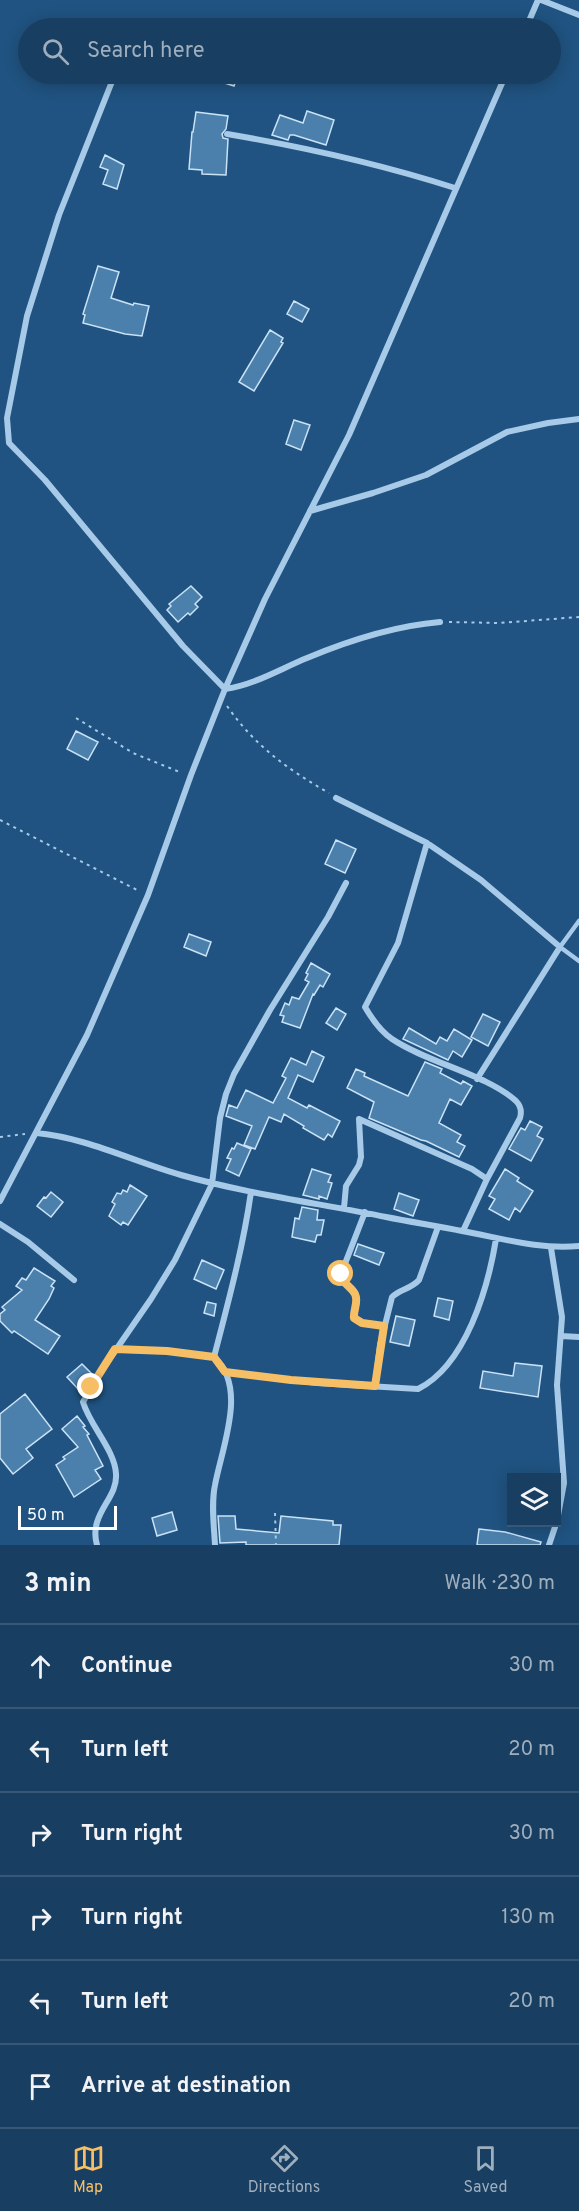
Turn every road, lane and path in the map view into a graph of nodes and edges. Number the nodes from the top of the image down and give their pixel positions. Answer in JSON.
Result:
{"nodes":[{"id":1,"x":540,"y":0,"type":"edge"},
{"id":2,"x":579,"y":15,"type":"edge"},
{"id":3,"x":531,"y":18,"type":"edge"},
{"id":4,"x":111,"y":84,"type":"edge"},
{"id":5,"x":502,"y":84,"type":"edge"},
{"id":6,"x":227,"y":134,"type":"dead end"},
{"id":7,"x":455,"y":188,"type":"junction"},
{"id":8,"x":579,"y":419,"type":"edge"},
{"id":9,"x":310,"y":511,"type":"junction"},
{"id":10,"x":579,"y":617,"type":"edge"},
{"id":11,"x":440,"y":622,"type":"joint"},
{"id":12,"x":225,"y":689,"type":"junction"},
{"id":13,"x":222,"y":699,"type":"junction"},
{"id":14,"x":76,"y":718,"type":"dead end"},
{"id":15,"x":191,"y":775,"type":"junction"},
{"id":16,"x":336,"y":798,"type":"joint"},
{"id":17,"x":0,"y":820,"type":"edge"},
{"id":18,"x":427,"y":843,"type":"junction"},
{"id":19,"x":346,"y":883,"type":"dead end"},
{"id":20,"x":148,"y":895,"type":"junction"},
{"id":21,"x":579,"y":921,"type":"edge"},
{"id":22,"x":560,"y":947,"type":"junction"},
{"id":23,"x":579,"y":961,"type":"edge"},
{"id":24,"x":477,"y":1078,"type":"junction"},
{"id":25,"x":37,"y":1133,"type":"junction"},
{"id":26,"x":0,"y":1137,"type":"edge"},
{"id":27,"x":487,"y":1179,"type":"junction"},
{"id":28,"x":212,"y":1184,"type":"junction"},
{"id":29,"x":251,"y":1192,"type":"junction"},
{"id":30,"x":0,"y":1201,"type":"edge"},
{"id":31,"x":344,"y":1208,"type":"junction"},
{"id":32,"x":365,"y":1212,"type":"junction"},
{"id":33,"x":0,"y":1224,"type":"edge"},
{"id":34,"x":438,"y":1227,"type":"junction"},
{"id":35,"x":462,"y":1231,"type":"junction"},
{"id":36,"x":496,"y":1239,"type":"junction"},
{"id":37,"x":579,"y":1246,"type":"edge"},
{"id":38,"x":551,"y":1248,"type":"junction"},
{"id":39,"x":74,"y":1280,"type":"dead end"},
{"id":40,"x":384,"y":1326,"type":"junction"},
{"id":41,"x":561,"y":1336,"type":"junction"},
{"id":42,"x":579,"y":1337,"type":"edge"},
{"id":43,"x":115,"y":1349,"type":"junction"},
{"id":44,"x":214,"y":1357,"type":"junction"},
{"id":45,"x":225,"y":1372,"type":"junction"},
{"id":46,"x":375,"y":1386,"type":"junction"},
{"id":47,"x":275,"y":1513,"type":"dead end"},
{"id":48,"x":98,"y":1545,"type":"edge"},
{"id":49,"x":215,"y":1545,"type":"edge"},
{"id":50,"x":276,"y":1545,"type":"edge"},
{"id":51,"x":549,"y":1545,"type":"edge"}],
"edges":[{"from":1,"to":2,"type":"street"},
{"from":1,"to":3,"type":"street"},
{"from":4,"to":12,"type":"street"},
{"from":5,"to":7,"type":"street"},
{"from":6,"to":7,"type":"street"},
{"from":7,"to":9,"type":"street"},
{"from":8,"to":9,"type":"street"},
{"from":9,"to":12,"type":"street"},
{"from":10,"to":11,"type":"path"},
{"from":11,"to":12,"type":"street"},
{"from":12,"to":13,"type":"street"},
{"from":13,"to":15,"type":"street"},
{"from":13,"to":16,"type":"path"},
{"from":14,"to":15,"type":"path"},
{"from":15,"to":20,"type":"street"},
{"from":16,"to":18,"type":"street"},
{"from":17,"to":20,"type":"path"},
{"from":18,"to":22,"type":"street"},
{"from":18,"to":24,"type":"street"},
{"from":19,"to":28,"type":"street"},
{"from":20,"to":25,"type":"street"},
{"from":21,"to":22,"type":"lane"},
{"from":22,"to":23,"type":"lane"},
{"from":22,"to":24,"type":"street"},
{"from":24,"to":27,"type":"street"},
{"from":25,"to":26,"type":"path"},
{"from":25,"to":28,"type":"street"},
{"from":25,"to":30,"type":"street"},
{"from":27,"to":31,"type":"street"},
{"from":27,"to":35,"type":"street"},
{"from":28,"to":29,"type":"street"},
{"from":28,"to":43,"type":"street"},
{"from":29,"to":31,"type":"street"},
{"from":29,"to":44,"type":"street"},
{"from":31,"to":32,"type":"street"},
{"from":32,"to":34,"type":"street"},
{"from":32,"to":40,"type":"street"},
{"from":33,"to":39,"type":"street"},
{"from":34,"to":35,"type":"street"},
{"from":34,"to":40,"type":"street"},
{"from":35,"to":36,"type":"street"},
{"from":36,"to":38,"type":"street"},
{"from":36,"to":46,"type":"street"},
{"from":37,"to":38,"type":"street"},
{"from":38,"to":41,"type":"street"},
{"from":40,"to":46,"type":"street"},
{"from":41,"to":42,"type":"street"},
{"from":41,"to":51,"type":"street"},
{"from":43,"to":44,"type":"street"},
{"from":43,"to":48,"type":"street"},
{"from":44,"to":45,"type":"street"},
{"from":45,"to":46,"type":"street"},
{"from":45,"to":49,"type":"street"},
{"from":47,"to":50,"type":"path"}]}
